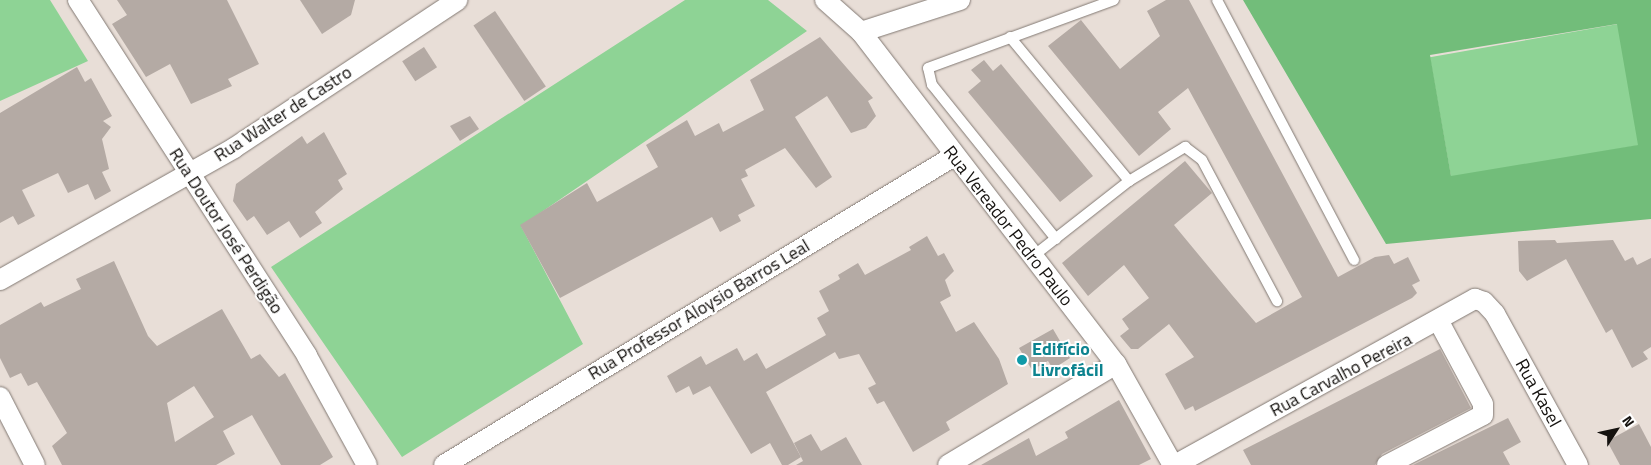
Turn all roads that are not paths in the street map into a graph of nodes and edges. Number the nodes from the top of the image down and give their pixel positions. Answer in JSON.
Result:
{"nodes":[{"id":1,"x":78,"y":0,"type":"edge"},
{"id":2,"x":458,"y":0,"type":"edge"},
{"id":3,"x":825,"y":0,"type":"edge"},
{"id":4,"x":960,"y":0,"type":"edge"},
{"id":5,"x":1114,"y":0,"type":"edge"},
{"id":6,"x":1216,"y":0,"type":"edge"},
{"id":7,"x":861,"y":32,"type":"junction"},
{"id":8,"x":1010,"y":37,"type":"junction"},
{"id":9,"x":954,"y":156,"type":"junction"},
{"id":10,"x":188,"y":172,"type":"junction"},
{"id":11,"x":1129,"y":181,"type":"junction"},
{"id":12,"x":1056,"y":239,"type":"junction"},
{"id":13,"x":1032,"y":257,"type":"junction"},
{"id":14,"x":1354,"y":260,"type":"dead end"},
{"id":15,"x":0,"y":280,"type":"edge"},
{"id":16,"x":1277,"y":301,"type":"dead end"},
{"id":17,"x":1499,"y":321,"type":"joint"},
{"id":18,"x":1439,"y":322,"type":"junction"},
{"id":19,"x":1116,"y":364,"type":"junction"},
{"id":20,"x":0,"y":397,"type":"edge"},
{"id":21,"x":35,"y":465,"type":"edge"},
{"id":22,"x":367,"y":465,"type":"edge"},
{"id":23,"x":444,"y":465,"type":"edge"},
{"id":24,"x":948,"y":465,"type":"edge"},
{"id":25,"x":1174,"y":465,"type":"edge"},
{"id":26,"x":1387,"y":465,"type":"edge"},
{"id":27,"x":1578,"y":465,"type":"edge"}],
"edges":[{"from":1,"to":10,"type":"street","name":"Rua Doutor José Perdigão"},
{"from":2,"to":10,"type":"street","name":"Rua Walter de Castro"},
{"from":3,"to":7,"type":"street","name":"Rua Vereador Pedro Paulo"},
{"from":4,"to":7,"type":"street"},
{"from":5,"to":8,"type":"lane"},
{"from":6,"to":14,"type":"lane"},
{"from":7,"to":9,"type":"street","name":"Rua Vereador Pedro Paulo"},
{"from":8,"to":11,"type":"lane"},
{"from":8,"to":12,"type":"lane"},
{"from":9,"to":13,"type":"street","name":"Rua Vereador Pedro Paulo"},
{"from":9,"to":23,"type":"street","name":"Rua Professor Aloysio Barros Leal"},
{"from":10,"to":15,"type":"street","name":"Rua Walter de Castro"},
{"from":10,"to":22,"type":"street","name":"Rua Doutor José Perdigão"},
{"from":11,"to":12,"type":"lane"},
{"from":11,"to":16,"type":"lane"},
{"from":12,"to":13,"type":"lane"},
{"from":13,"to":19,"type":"street","name":"Rua Vereador Pedro Paulo"},
{"from":17,"to":18,"type":"street","name":"Rua Carvalho Pereira"},
{"from":17,"to":27,"type":"street","name":"Rua Kasel"},
{"from":18,"to":25,"type":"street","name":"Rua Carvalho Pereira"},
{"from":18,"to":26,"type":"street"},
{"from":19,"to":24,"type":"street"},
{"from":19,"to":25,"type":"street","name":"Rua Vereador Pedro Paulo"},
{"from":20,"to":21,"type":"street"}]}
